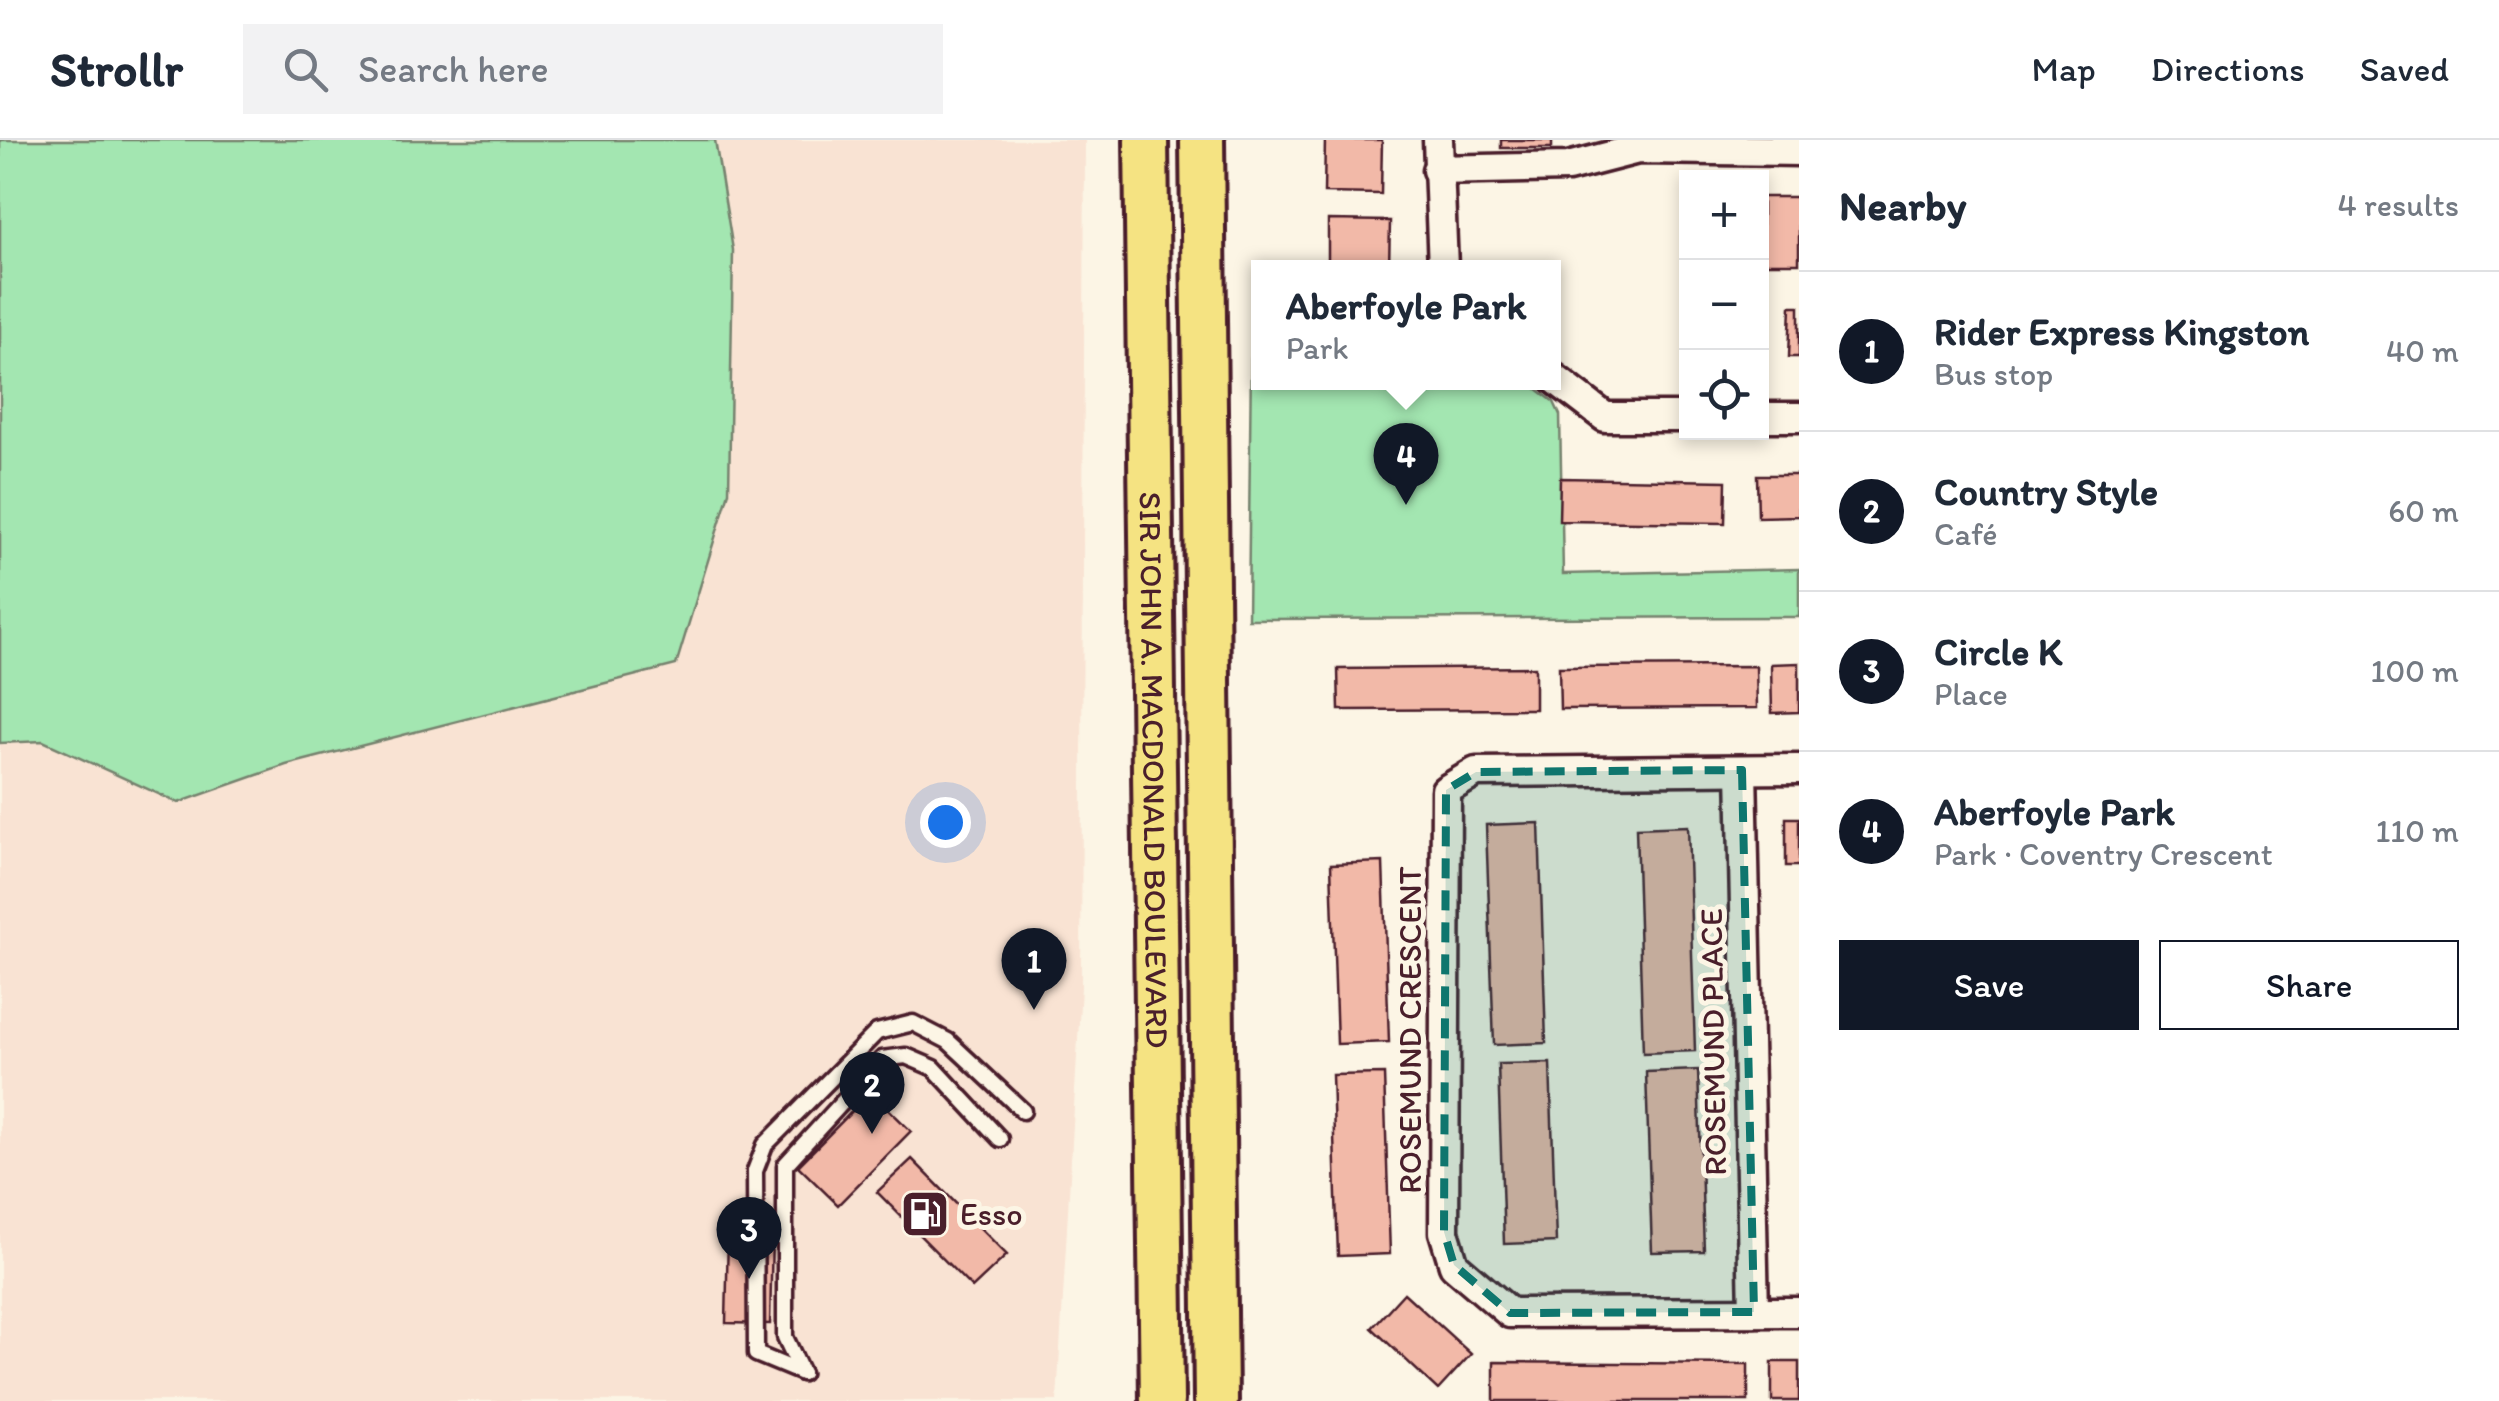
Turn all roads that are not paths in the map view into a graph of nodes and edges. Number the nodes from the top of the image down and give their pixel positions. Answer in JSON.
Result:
{"nodes":[{"id":1,"x":1146,"y":140,"type":"edge"},
{"id":2,"x":1202,"y":140,"type":"edge"},
{"id":3,"x":1438,"y":140,"type":"edge"},
{"id":4,"x":1799,"y":151,"type":"edge"},
{"id":5,"x":1437,"y":170,"type":"junction"},
{"id":6,"x":1443,"y":260,"type":"edge"},
{"id":7,"x":1561,"y":383,"type":"edge"},
{"id":8,"x":1679,"y":417,"type":"edge"},
{"id":9,"x":1769,"y":417,"type":"edge"},
{"id":10,"x":1799,"y":417,"type":"edge"},
{"id":11,"x":1799,"y":769,"type":"edge"},
{"id":12,"x":1742,"y":770,"type":"junction"},
{"id":13,"x":1023,"y":1111,"type":"dead end"},
{"id":14,"x":1000,"y":1139,"type":"dead end"},
{"id":15,"x":1754,"y":1312,"type":"junction"},
{"id":16,"x":1799,"y":1312,"type":"edge"},
{"id":17,"x":1216,"y":1337,"type":"junction"},
{"id":18,"x":1162,"y":1401,"type":"edge"},
{"id":19,"x":1216,"y":1401,"type":"edge"},
{"id":20,"x":1243,"y":1401,"type":"edge"}],
"edges":[{"from":1,"to":18,"type":"main road","name":"SIR JOHN A. MACDONALD BOULEVARD"},
{"from":2,"to":17,"type":"main road","name":"SIR JOHN A. MACDONALD BOULEVARD"},
{"from":3,"to":5,"type":"street"},
{"from":4,"to":5,"type":"street"},
{"from":5,"to":6,"type":"street"},
{"from":7,"to":8,"type":"street"},
{"from":9,"to":10,"type":"street"},
{"from":11,"to":12,"type":"street","name":"ROSEMUND CRESCENT"},
{"from":12,"to":15,"type":"street","name":"ROSEMUND PLACE"},
{"from":12,"to":15,"type":"street","name":"ROSEMUND CRESCENT"},
{"from":13,"to":14,"type":"lane"},
{"from":15,"to":16,"type":"street","name":"ROSEMUND CRESCENT"},
{"from":17,"to":19,"type":"main road","name":"SIR JOHN A. MACDONALD BOULEVARD"},
{"from":17,"to":20,"type":"main road"}]}
